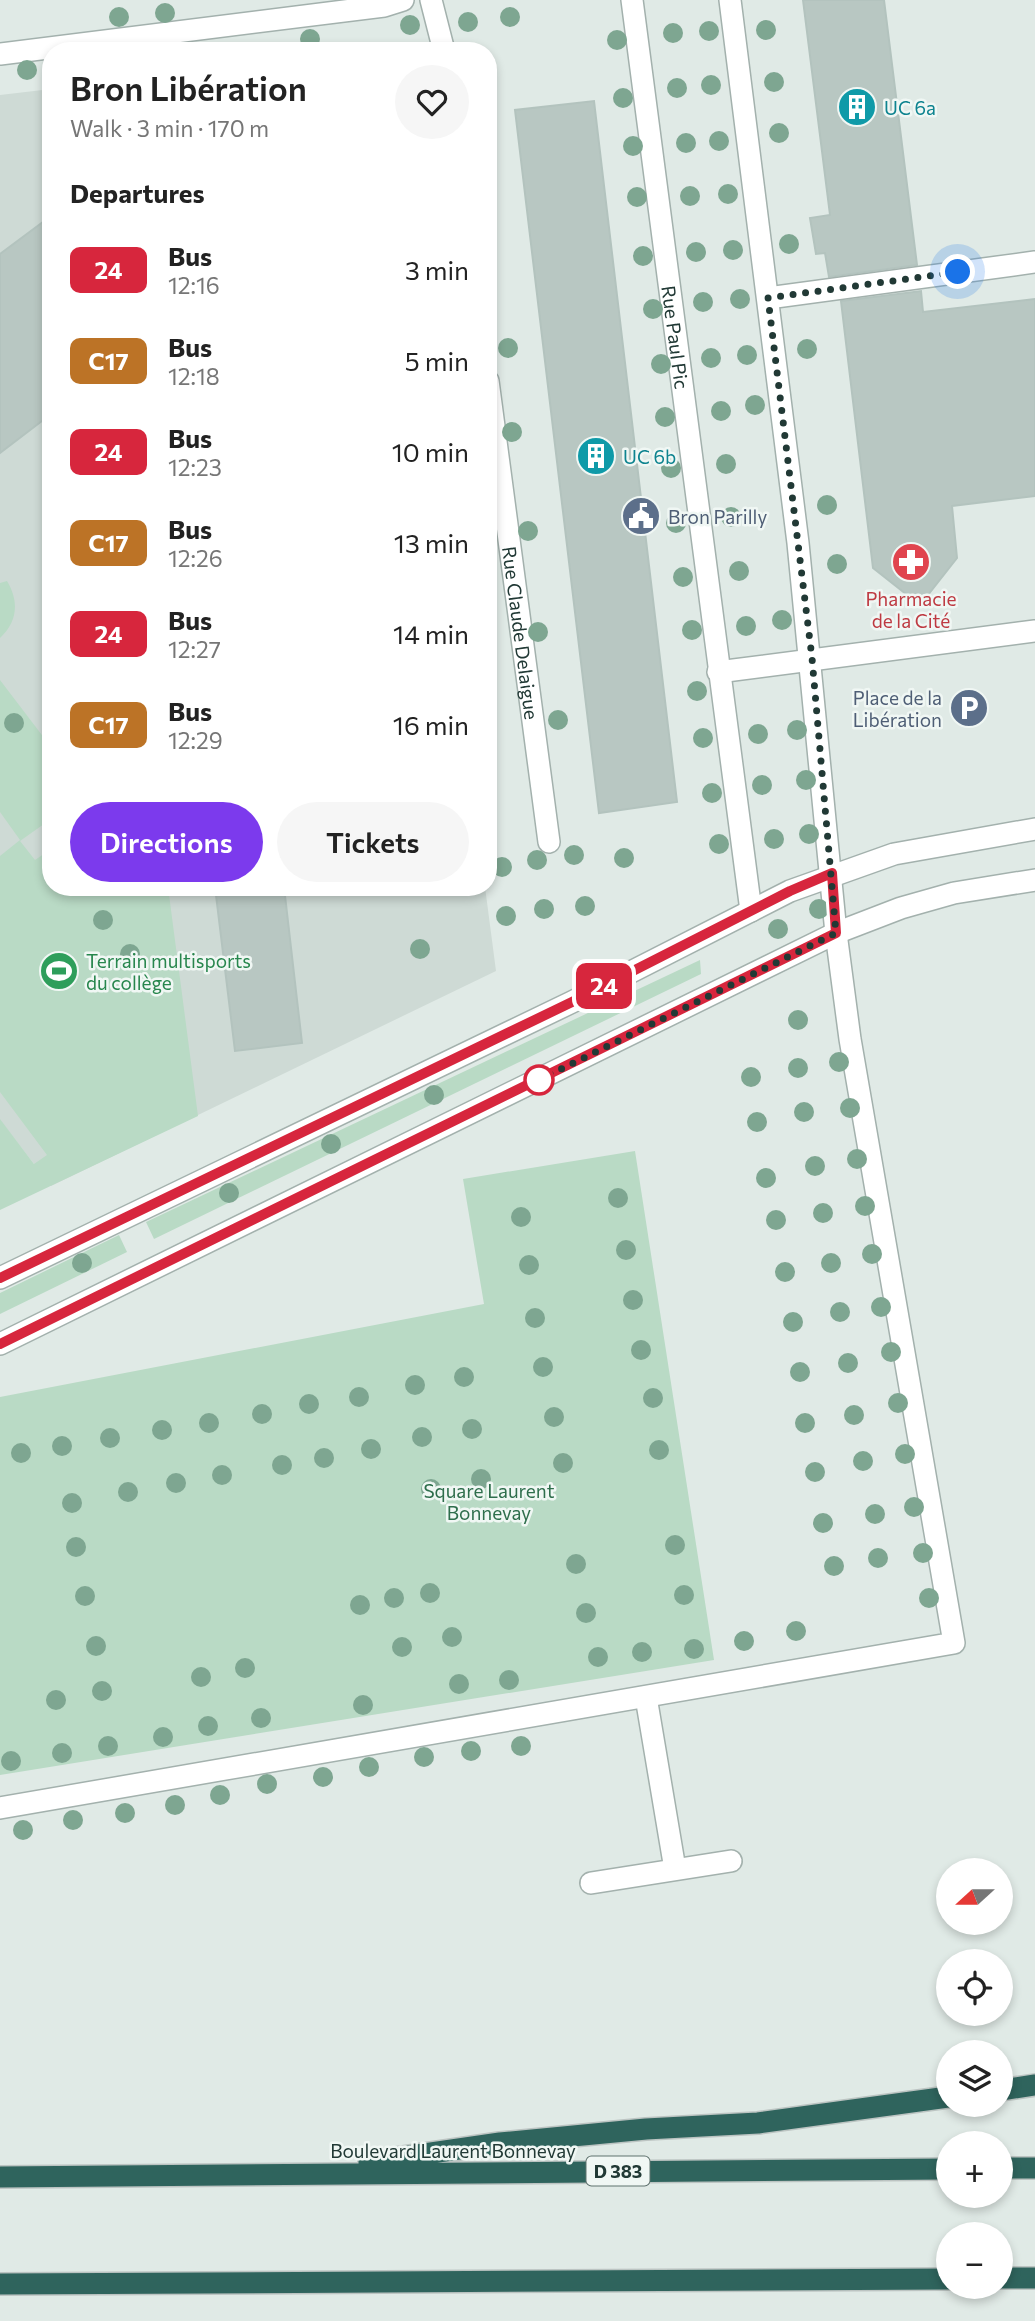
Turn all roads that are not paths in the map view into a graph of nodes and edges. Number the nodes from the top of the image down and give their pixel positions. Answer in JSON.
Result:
{"nodes":[{"id":1,"x":403,"y":0,"type":"edge"},
{"id":2,"x":431,"y":0,"type":"edge"},
{"id":3,"x":632,"y":0,"type":"edge"},
{"id":4,"x":730,"y":0,"type":"edge"},
{"id":5,"x":96,"y":42,"type":"edge"},
{"id":6,"x":442,"y":42,"type":"edge"},
{"id":7,"x":42,"y":49,"type":"edge"},
{"id":8,"x":0,"y":54,"type":"edge"},
{"id":9,"x":1035,"y":262,"type":"edge"},
{"id":10,"x":768,"y":298,"type":"junction"},
{"id":11,"x":497,"y":448,"type":"edge"},
{"id":12,"x":1035,"y":631,"type":"edge"},
{"id":13,"x":812,"y":658,"type":"junction"},
{"id":14,"x":718,"y":672,"type":"junction"},
{"id":15,"x":1035,"y":829,"type":"edge"},
{"id":16,"x":550,"y":842,"type":"dead end"},
{"id":17,"x":832,"y":873,"type":"junction"},
{"id":18,"x":1035,"y":880,"type":"edge"},
{"id":19,"x":751,"y":911,"type":"junction"},
{"id":20,"x":836,"y":933,"type":"junction"},
{"id":21,"x":0,"y":1278,"type":"edge"},
{"id":22,"x":0,"y":1344,"type":"edge"},
{"id":23,"x":646,"y":1696,"type":"junction"},
{"id":24,"x":0,"y":1808,"type":"edge"},
{"id":25,"x":731,"y":1861,"type":"dead end"},
{"id":26,"x":675,"y":1869,"type":"junction"},
{"id":27,"x":591,"y":1883,"type":"dead end"},
{"id":28,"x":1035,"y":2085,"type":"edge"},
{"id":29,"x":1013,"y":2088,"type":"edge"},
{"id":30,"x":936,"y":2099,"type":"edge"},
{"id":31,"x":1013,"y":2168,"type":"edge"},
{"id":32,"x":1035,"y":2168,"type":"edge"},
{"id":33,"x":936,"y":2169,"type":"edge"},
{"id":34,"x":287,"y":2174,"type":"junction"},
{"id":35,"x":0,"y":2177,"type":"edge"},
{"id":36,"x":1035,"y":2277,"type":"edge"},
{"id":37,"x":1013,"y":2278,"type":"edge"},
{"id":38,"x":936,"y":2279,"type":"edge"},
{"id":39,"x":0,"y":2284,"type":"edge"}],
"edges":[{"from":1,"to":5,"type":"street"},
{"from":2,"to":6,"type":"street"},
{"from":3,"to":14,"type":"street","name":"Rue Paul Pic"},
{"from":4,"to":10,"type":"street"},
{"from":7,"to":8,"type":"street"},
{"from":9,"to":10,"type":"street"},
{"from":10,"to":13,"type":"street"},
{"from":11,"to":16,"type":"street","name":"Rue Claude Delaigue"},
{"from":12,"to":13,"type":"street"},
{"from":13,"to":14,"type":"street"},
{"from":13,"to":17,"type":"street"},
{"from":14,"to":19,"type":"street","name":"Rue Paul Pic"},
{"from":15,"to":17,"type":"street"},
{"from":17,"to":19,"type":"street"},
{"from":17,"to":20,"type":"street"},
{"from":18,"to":20,"type":"street"},
{"from":19,"to":21,"type":"street"},
{"from":20,"to":22,"type":"street"},
{"from":20,"to":23,"type":"street"},
{"from":23,"to":24,"type":"street"},
{"from":23,"to":26,"type":"street"},
{"from":25,"to":26,"type":"street"},
{"from":26,"to":27,"type":"street"},
{"from":28,"to":29,"type":"highway"},
{"from":30,"to":34,"type":"highway"},
{"from":31,"to":32,"type":"highway"},
{"from":33,"to":34,"type":"highway","name":"Boulevard Laurent Bonnevay","number":"D 383"},
{"from":34,"to":35,"type":"highway","name":"Boulevard Laurent Bonnevay","number":"D 383"},
{"from":36,"to":37,"type":"highway"},
{"from":38,"to":39,"type":"highway"}]}
